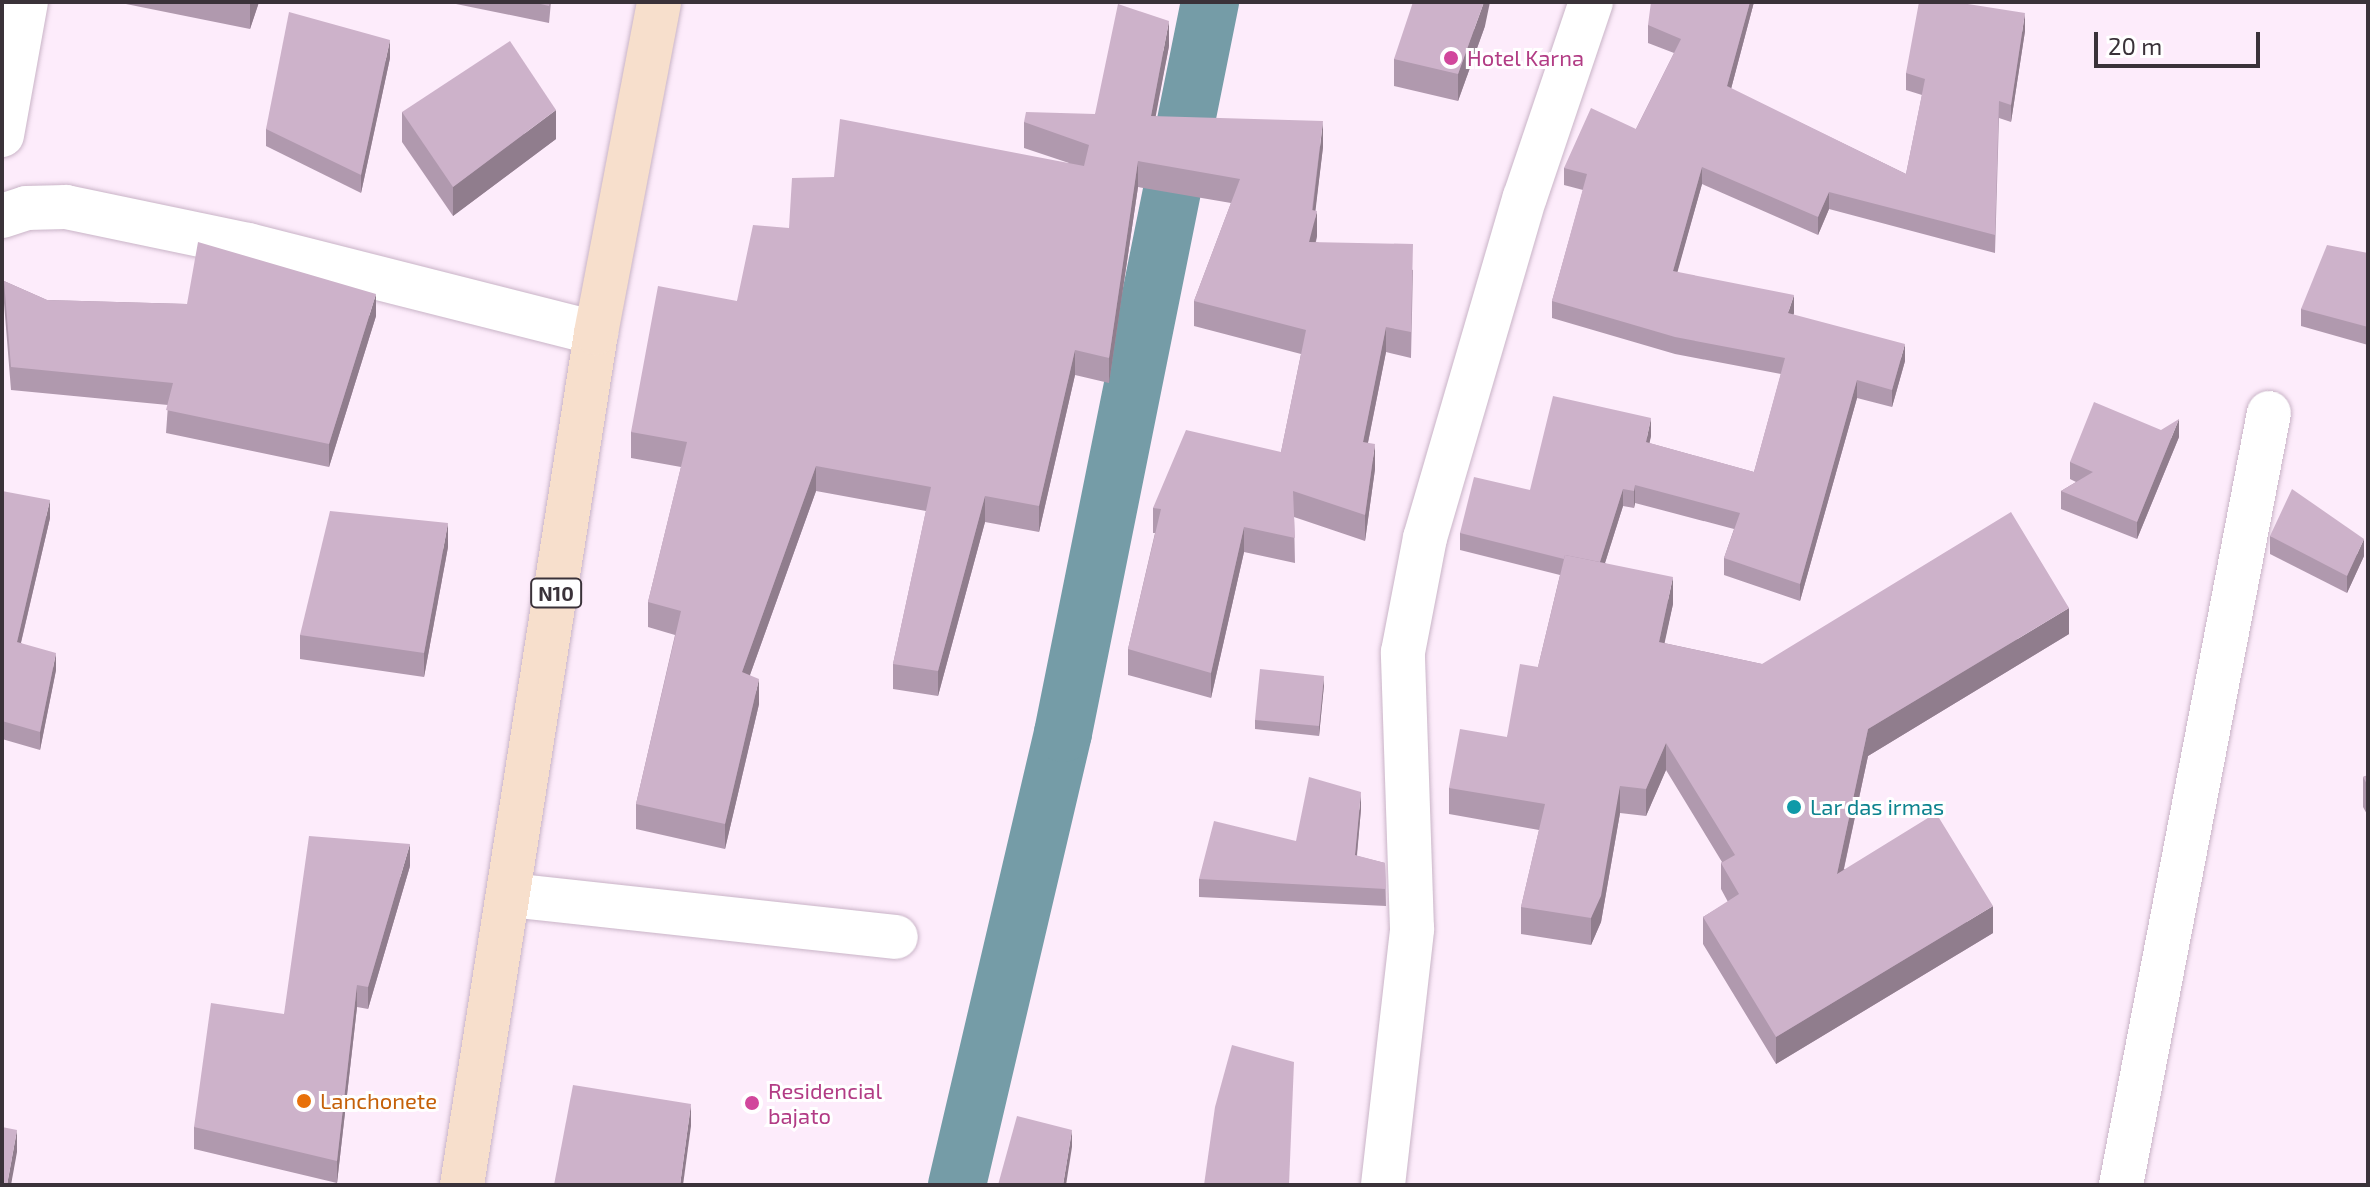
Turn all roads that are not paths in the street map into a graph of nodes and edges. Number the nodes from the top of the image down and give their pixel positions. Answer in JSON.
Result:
{"nodes":[{"id":1,"x":26,"y":2,"type":"edge"},
{"id":2,"x":659,"y":2,"type":"edge"},
{"id":3,"x":1591,"y":2,"type":"edge"},
{"id":4,"x":2,"y":135,"type":"edge"},
{"id":5,"x":2,"y":216,"type":"edge"},
{"id":6,"x":596,"y":333,"type":"junction"},
{"id":7,"x":2269,"y":413,"type":"dead end"},
{"id":8,"x":510,"y":895,"type":"junction"},
{"id":9,"x":896,"y":937,"type":"dead end"},
{"id":10,"x":462,"y":1185,"type":"edge"},
{"id":11,"x":1383,"y":1185,"type":"edge"},
{"id":12,"x":2121,"y":1185,"type":"edge"}],
"edges":[{"from":1,"to":4,"type":"street"},
{"from":2,"to":6,"type":"main road","number":"N10"},
{"from":3,"to":11,"type":"street"},
{"from":5,"to":6,"type":"street"},
{"from":6,"to":8,"type":"main road","number":"N10"},
{"from":7,"to":12,"type":"street"},
{"from":8,"to":9,"type":"street"},
{"from":8,"to":10,"type":"main road","number":"N10"}]}
